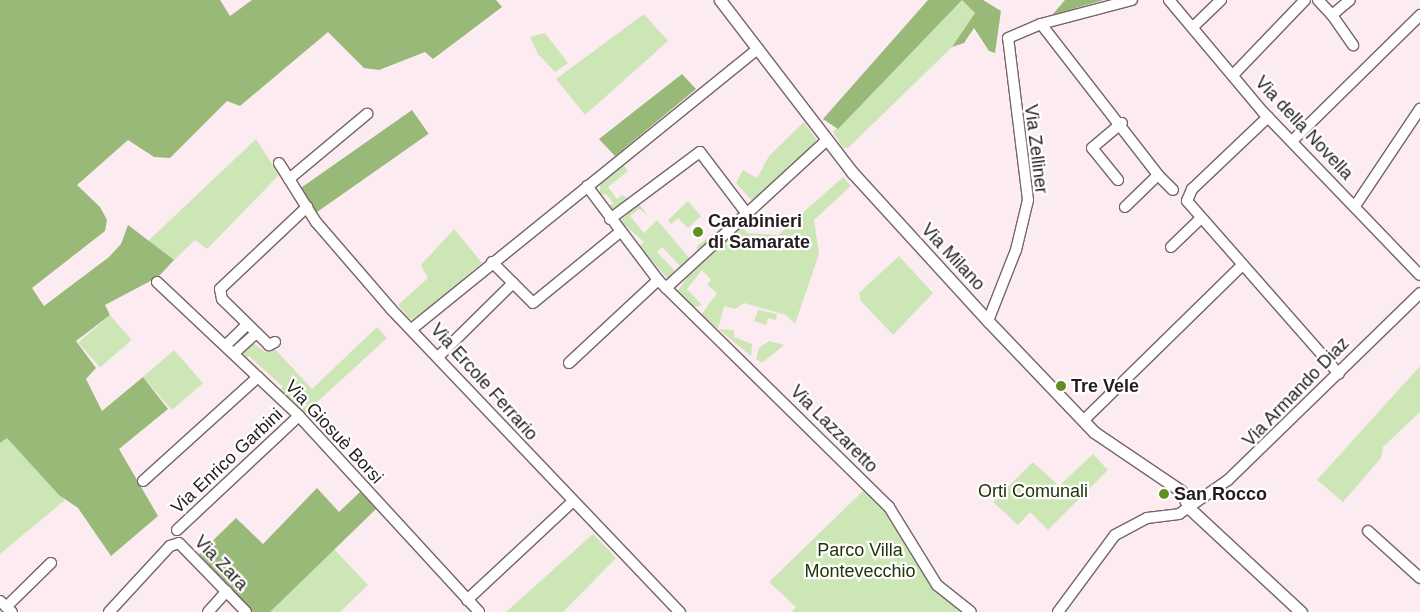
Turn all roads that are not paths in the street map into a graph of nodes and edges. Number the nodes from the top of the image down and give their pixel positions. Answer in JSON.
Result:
{"nodes":[{"id":1,"x":720,"y":0,"type":"edge"},
{"id":2,"x":1132,"y":0,"type":"edge"},
{"id":3,"x":1169,"y":0,"type":"edge"},
{"id":4,"x":1221,"y":0,"type":"edge"},
{"id":5,"x":1305,"y":0,"type":"edge"},
{"id":6,"x":1318,"y":0,"type":"edge"},
{"id":7,"x":1350,"y":0,"type":"edge"},
{"id":8,"x":1332,"y":15,"type":"junction"},
{"id":9,"x":1420,"y":15,"type":"edge"},
{"id":10,"x":1041,"y":24,"type":"junction"},
{"id":11,"x":1193,"y":28,"type":"junction"},
{"id":12,"x":1354,"y":45,"type":"dead end"},
{"id":13,"x":758,"y":49,"type":"junction"},
{"id":14,"x":1233,"y":75,"type":"junction"},
{"id":15,"x":1420,"y":110,"type":"edge"},
{"id":16,"x":367,"y":114,"type":"dead end"},
{"id":17,"x":1268,"y":117,"type":"junction"},
{"id":18,"x":1122,"y":124,"type":"junction"},
{"id":19,"x":827,"y":140,"type":"junction"},
{"id":20,"x":1292,"y":141,"type":"junction"},
{"id":21,"x":278,"y":163,"type":"dead end"},
{"id":22,"x":1158,"y":175,"type":"junction"},
{"id":23,"x":289,"y":179,"type":"junction"},
{"id":24,"x":1118,"y":180,"type":"dead end"},
{"id":25,"x":587,"y":186,"type":"junction"},
{"id":26,"x":1173,"y":190,"type":"dead end"},
{"id":27,"x":1355,"y":206,"type":"junction"},
{"id":28,"x":1125,"y":207,"type":"dead end"},
{"id":29,"x":307,"y":208,"type":"junction"},
{"id":30,"x":747,"y":214,"type":"junction"},
{"id":31,"x":1201,"y":218,"type":"junction"},
{"id":32,"x":610,"y":219,"type":"junction"},
{"id":33,"x":620,"y":232,"type":"junction"},
{"id":34,"x":1171,"y":247,"type":"dead end"},
{"id":35,"x":492,"y":262,"type":"junction"},
{"id":36,"x":1241,"y":266,"type":"junction"},
{"id":37,"x":1420,"y":275,"type":"edge"},
{"id":38,"x":658,"y":280,"type":"junction"},
{"id":39,"x":157,"y":282,"type":"dead end"},
{"id":40,"x":513,"y":283,"type":"junction"},
{"id":41,"x":666,"y":288,"type":"junction"},
{"id":42,"x":1420,"y":293,"type":"edge"},
{"id":43,"x":988,"y":321,"type":"junction"},
{"id":44,"x":247,"y":324,"type":"junction"},
{"id":45,"x":413,"y":328,"type":"junction"},
{"id":46,"x":256,"y":333,"type":"junction"},
{"id":47,"x":275,"y":342,"type":"dead end"},
{"id":48,"x":226,"y":346,"type":"junction"},
{"id":49,"x":234,"y":353,"type":"junction"},
{"id":50,"x":439,"y":356,"type":"junction"},
{"id":51,"x":569,"y":363,"type":"dead end"},
{"id":52,"x":1339,"y":374,"type":"junction"},
{"id":53,"x":258,"y":377,"type":"junction"},
{"id":54,"x":299,"y":416,"type":"junction"},
{"id":55,"x":1084,"y":420,"type":"junction"},
{"id":56,"x":143,"y":480,"type":"dead end"},
{"id":57,"x":572,"y":502,"type":"junction"},
{"id":58,"x":1189,"y":508,"type":"junction"},
{"id":59,"x":177,"y":530,"type":"dead end"},
{"id":60,"x":1368,"y":531,"type":"dead end"},
{"id":61,"x":51,"y":563,"type":"dead end"},
{"id":62,"x":1420,"y":578,"type":"edge"},
{"id":63,"x":227,"y":591,"type":"junction"},
{"id":64,"x":466,"y":600,"type":"junction"},
{"id":65,"x":6,"y":607,"type":"edge"},
{"id":66,"x":1294,"y":609,"type":"edge"},
{"id":67,"x":109,"y":612,"type":"edge"},
{"id":68,"x":208,"y":612,"type":"edge"},
{"id":69,"x":246,"y":612,"type":"edge"},
{"id":70,"x":479,"y":612,"type":"edge"},
{"id":71,"x":680,"y":612,"type":"edge"},
{"id":72,"x":971,"y":612,"type":"edge"},
{"id":73,"x":1058,"y":612,"type":"edge"}],
"edges":[{"from":1,"to":13,"type":"street","name":"Via Milano"},
{"from":2,"to":10,"type":"street"},
{"from":3,"to":11,"type":"street","name":"Via della Novella"},
{"from":4,"to":11,"type":"street"},
{"from":5,"to":14,"type":"street"},
{"from":6,"to":8,"type":"street"},
{"from":7,"to":8,"type":"street"},
{"from":8,"to":12,"type":"street"},
{"from":9,"to":20,"type":"street"},
{"from":10,"to":18,"type":"street"},
{"from":10,"to":43,"type":"street","name":"Via Zelliner"},
{"from":11,"to":14,"type":"street","name":"Via della Novella"},
{"from":13,"to":19,"type":"street","name":"Via Milano"},
{"from":13,"to":25,"type":"street"},
{"from":14,"to":17,"type":"street","name":"Via della Novella"},
{"from":15,"to":27,"type":"street"},
{"from":16,"to":23,"type":"street"},
{"from":17,"to":20,"type":"street","name":"Via della Novella"},
{"from":17,"to":31,"type":"street"},
{"from":18,"to":22,"type":"street"},
{"from":18,"to":24,"type":"street"},
{"from":19,"to":30,"type":"street"},
{"from":19,"to":43,"type":"street","name":"Via Milano"},
{"from":20,"to":27,"type":"street","name":"Via della Novella"},
{"from":21,"to":23,"type":"street","name":"Via Ercole Ferrario"},
{"from":22,"to":26,"type":"street"},
{"from":22,"to":28,"type":"street"},
{"from":23,"to":29,"type":"street","name":"Via Ercole Ferrario"},
{"from":25,"to":32,"type":"street","name":"Via Lazzaretto"},
{"from":25,"to":35,"type":"street"},
{"from":27,"to":37,"type":"street","name":"Via della Novella"},
{"from":29,"to":44,"type":"street"},
{"from":29,"to":45,"type":"street","name":"Via Ercole Ferrario"},
{"from":30,"to":32,"type":"street"},
{"from":30,"to":41,"type":"street"},
{"from":31,"to":34,"type":"street"},
{"from":31,"to":36,"type":"street"},
{"from":32,"to":33,"type":"street","name":"Via Lazzaretto"},
{"from":33,"to":38,"type":"street","name":"Via Lazzaretto"},
{"from":33,"to":40,"type":"street"},
{"from":35,"to":40,"type":"street"},
{"from":35,"to":45,"type":"street"},
{"from":36,"to":52,"type":"street"},
{"from":36,"to":55,"type":"street"},
{"from":38,"to":41,"type":"street","name":"Via Lazzaretto"},
{"from":38,"to":51,"type":"street"},
{"from":39,"to":48,"type":"street","name":"Via Giosuè Borsi"},
{"from":40,"to":50,"type":"street"},
{"from":41,"to":72,"type":"street","name":"Via Lazzaretto"},
{"from":42,"to":52,"type":"street","name":"Via Armando Diaz"},
{"from":43,"to":55,"type":"street","name":"Via Milano"},
{"from":44,"to":46,"type":"street"},
{"from":44,"to":48,"type":"street"},
{"from":45,"to":50,"type":"street","name":"Via Ercole Ferrario"},
{"from":46,"to":47,"type":"street"},
{"from":46,"to":49,"type":"street"},
{"from":48,"to":49,"type":"street","name":"Via Giosuè Borsi"},
{"from":49,"to":53,"type":"street","name":"Via Giosuè Borsi"},
{"from":50,"to":57,"type":"street","name":"Via Ercole Ferrario"},
{"from":52,"to":58,"type":"street","name":"Via Armando Diaz"},
{"from":53,"to":54,"type":"street","name":"Via Giosuè Borsi"},
{"from":53,"to":56,"type":"street"},
{"from":54,"to":59,"type":"street","name":"Via Enrico Garbini"},
{"from":54,"to":64,"type":"street","name":"Via Giosuè Borsi"},
{"from":55,"to":58,"type":"street","name":"Via Milano"},
{"from":57,"to":64,"type":"street"},
{"from":57,"to":71,"type":"street","name":"Via Ercole Ferrario"},
{"from":58,"to":66,"type":"street","name":"Via Milano"},
{"from":58,"to":73,"type":"street"},
{"from":60,"to":62,"type":"street"},
{"from":61,"to":65,"type":"street"},
{"from":63,"to":67,"type":"street","name":"Via Zara"},
{"from":63,"to":68,"type":"street"},
{"from":63,"to":69,"type":"street","name":"Via Zara"},
{"from":64,"to":70,"type":"street","name":"Via Giosuè Borsi"}]}
